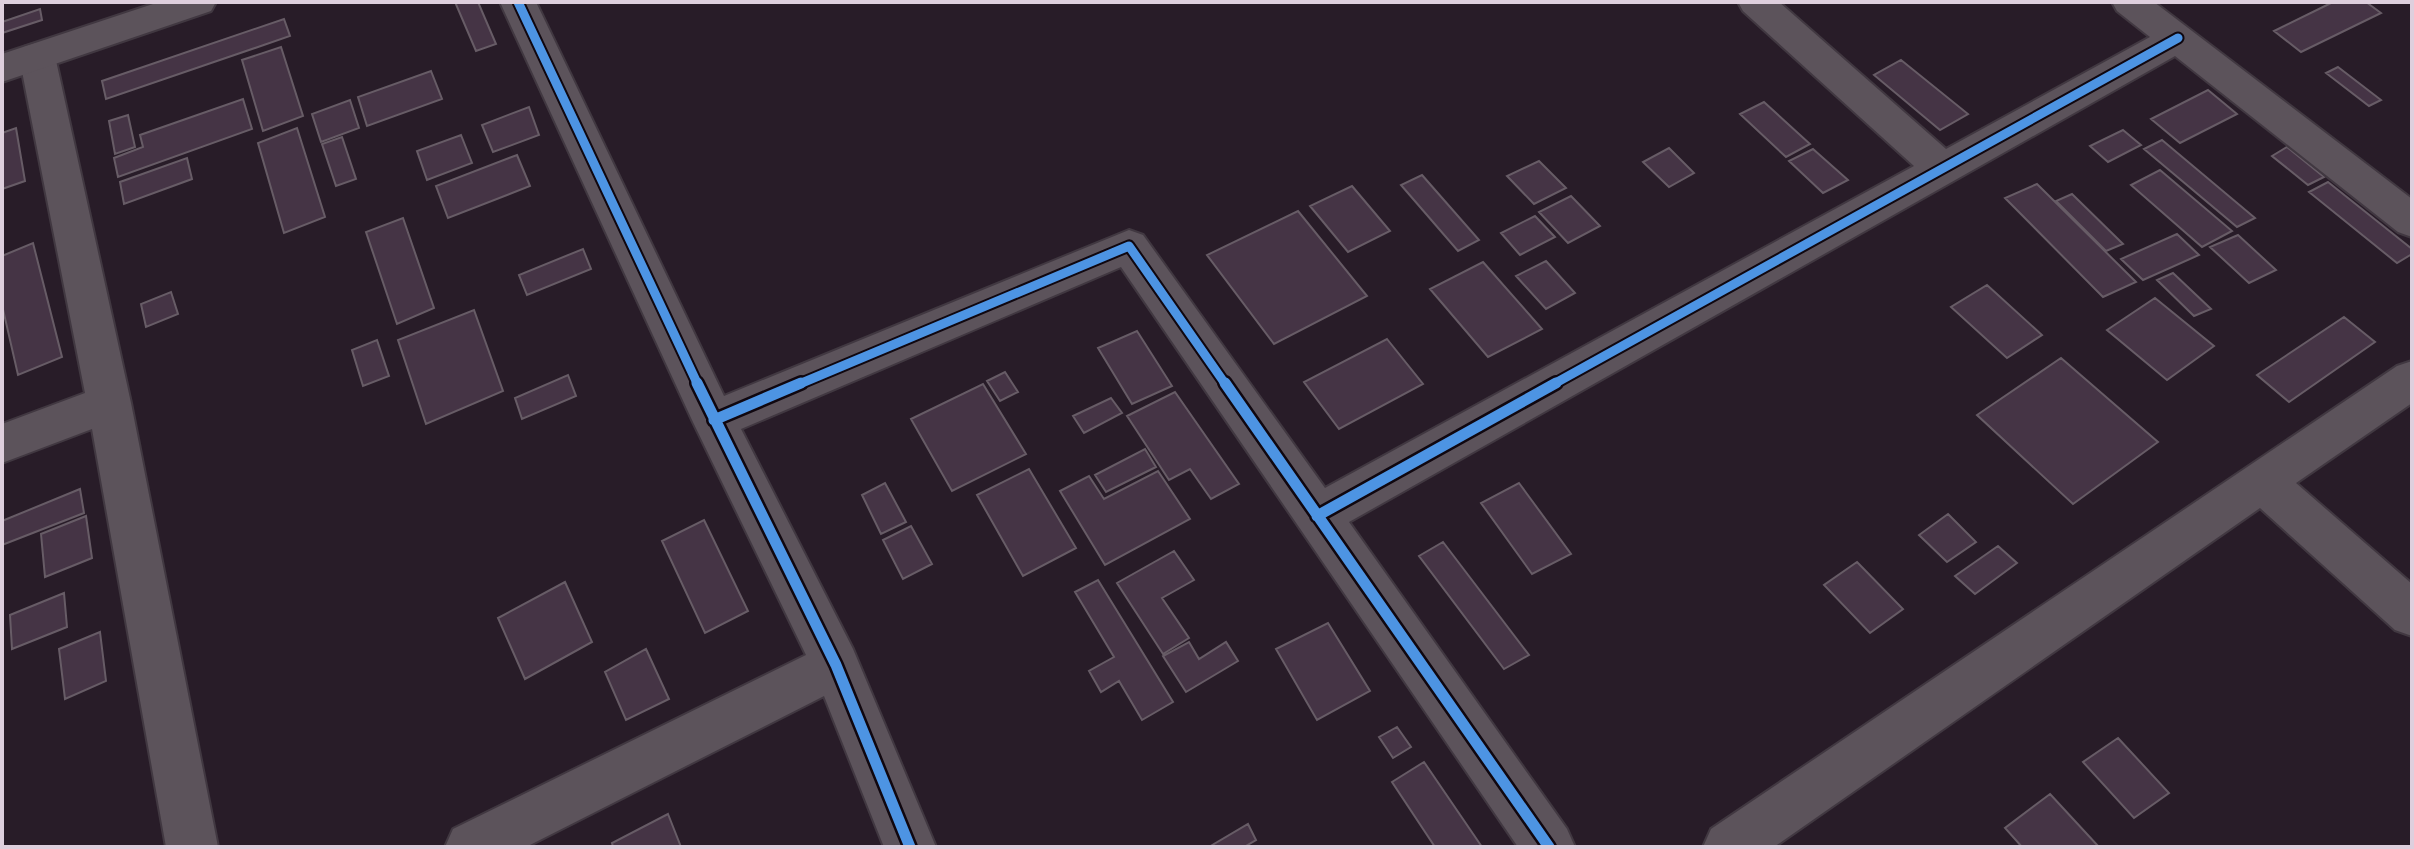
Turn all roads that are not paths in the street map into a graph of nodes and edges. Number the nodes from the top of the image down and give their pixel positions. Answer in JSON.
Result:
{"nodes":[{"id":1,"x":198,"y":2,"type":"edge"},
{"id":2,"x":518,"y":2,"type":"edge"},
{"id":3,"x":1756,"y":2,"type":"edge"},
{"id":4,"x":2130,"y":2,"type":"edge"},
{"id":5,"x":2178,"y":38,"type":"junction"},
{"id":6,"x":20,"y":62,"type":"edge"},
{"id":7,"x":1943,"y":169,"type":"junction"},
{"id":8,"x":2412,"y":221,"type":"edge"},
{"id":9,"x":2412,"y":379,"type":"edge"},
{"id":10,"x":109,"y":403,"type":"junction"},
{"id":11,"x":714,"y":420,"type":"junction"},
{"id":12,"x":2,"y":444,"type":"edge"},
{"id":13,"x":2263,"y":482,"type":"junction"},
{"id":14,"x":1317,"y":516,"type":"junction"},
{"id":15,"x":2412,"y":614,"type":"edge"},
{"id":16,"x":836,"y":665,"type":"junction"},
{"id":17,"x":192,"y":847,"type":"edge"},
{"id":18,"x":471,"y":847,"type":"edge"},
{"id":19,"x":910,"y":847,"type":"edge"},
{"id":20,"x":1549,"y":847,"type":"edge"},
{"id":21,"x":1729,"y":847,"type":"edge"}],
"edges":[{"from":1,"to":6,"type":"street"},
{"from":2,"to":11,"type":"street"},
{"from":3,"to":7,"type":"street"},
{"from":4,"to":5,"type":"street"},
{"from":5,"to":7,"type":"street"},
{"from":5,"to":8,"type":"street"},
{"from":6,"to":10,"type":"street"},
{"from":7,"to":14,"type":"street"},
{"from":9,"to":13,"type":"street"},
{"from":10,"to":12,"type":"street"},
{"from":10,"to":17,"type":"street"},
{"from":11,"to":14,"type":"street"},
{"from":11,"to":16,"type":"street"},
{"from":13,"to":15,"type":"street"},
{"from":13,"to":21,"type":"street"},
{"from":14,"to":20,"type":"street"},
{"from":16,"to":18,"type":"street"},
{"from":16,"to":19,"type":"street"}]}
